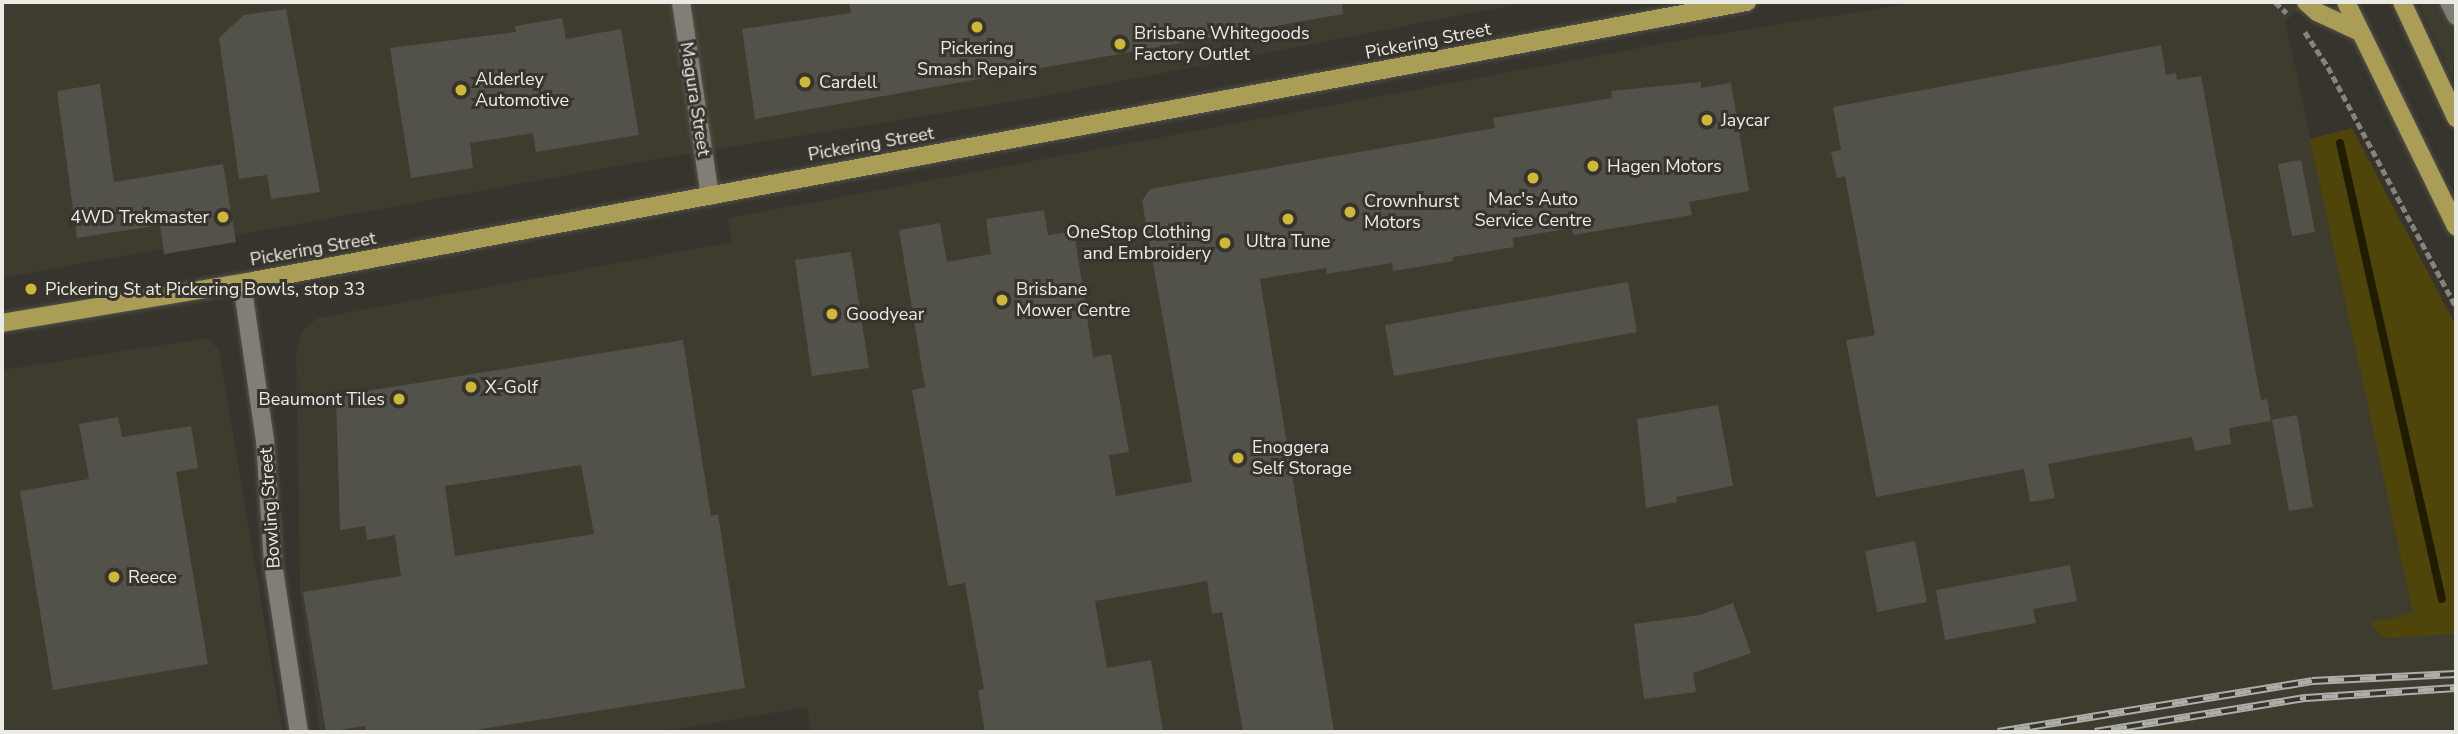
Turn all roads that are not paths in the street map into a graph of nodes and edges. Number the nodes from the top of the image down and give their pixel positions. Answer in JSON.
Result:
{"nodes":[{"id":1,"x":681,"y":2,"type":"edge"},
{"id":2,"x":1746,"y":2,"type":"edge"},
{"id":3,"x":2306,"y":2,"type":"edge"},
{"id":4,"x":2346,"y":2,"type":"edge"},
{"id":5,"x":2402,"y":2,"type":"edge"},
{"id":6,"x":2449,"y":2,"type":"edge"},
{"id":7,"x":2456,"y":16,"type":"edge"},
{"id":8,"x":2360,"y":32,"type":"junction"},
{"id":9,"x":2456,"y":118,"type":"edge"},
{"id":10,"x":710,"y":196,"type":"junction"},
{"id":11,"x":2456,"y":227,"type":"edge"},
{"id":12,"x":242,"y":283,"type":"junction"},
{"id":13,"x":2,"y":323,"type":"edge"},
{"id":14,"x":299,"y":732,"type":"edge"}],
"edges":[{"from":1,"to":10,"type":"street","name":"Magura Street"},
{"from":2,"to":10,"type":"main road","name":"Pickering Street"},
{"from":3,"to":8,"type":"main road"},
{"from":4,"to":8,"type":"main road"},
{"from":5,"to":9,"type":"main road"},
{"from":6,"to":7,"type":"street"},
{"from":8,"to":11,"type":"main road"},
{"from":10,"to":12,"type":"main road","name":"Pickering Street"},
{"from":12,"to":13,"type":"main road","name":"Pickering Street"},
{"from":12,"to":14,"type":"street","name":"Bowling Street"}]}
